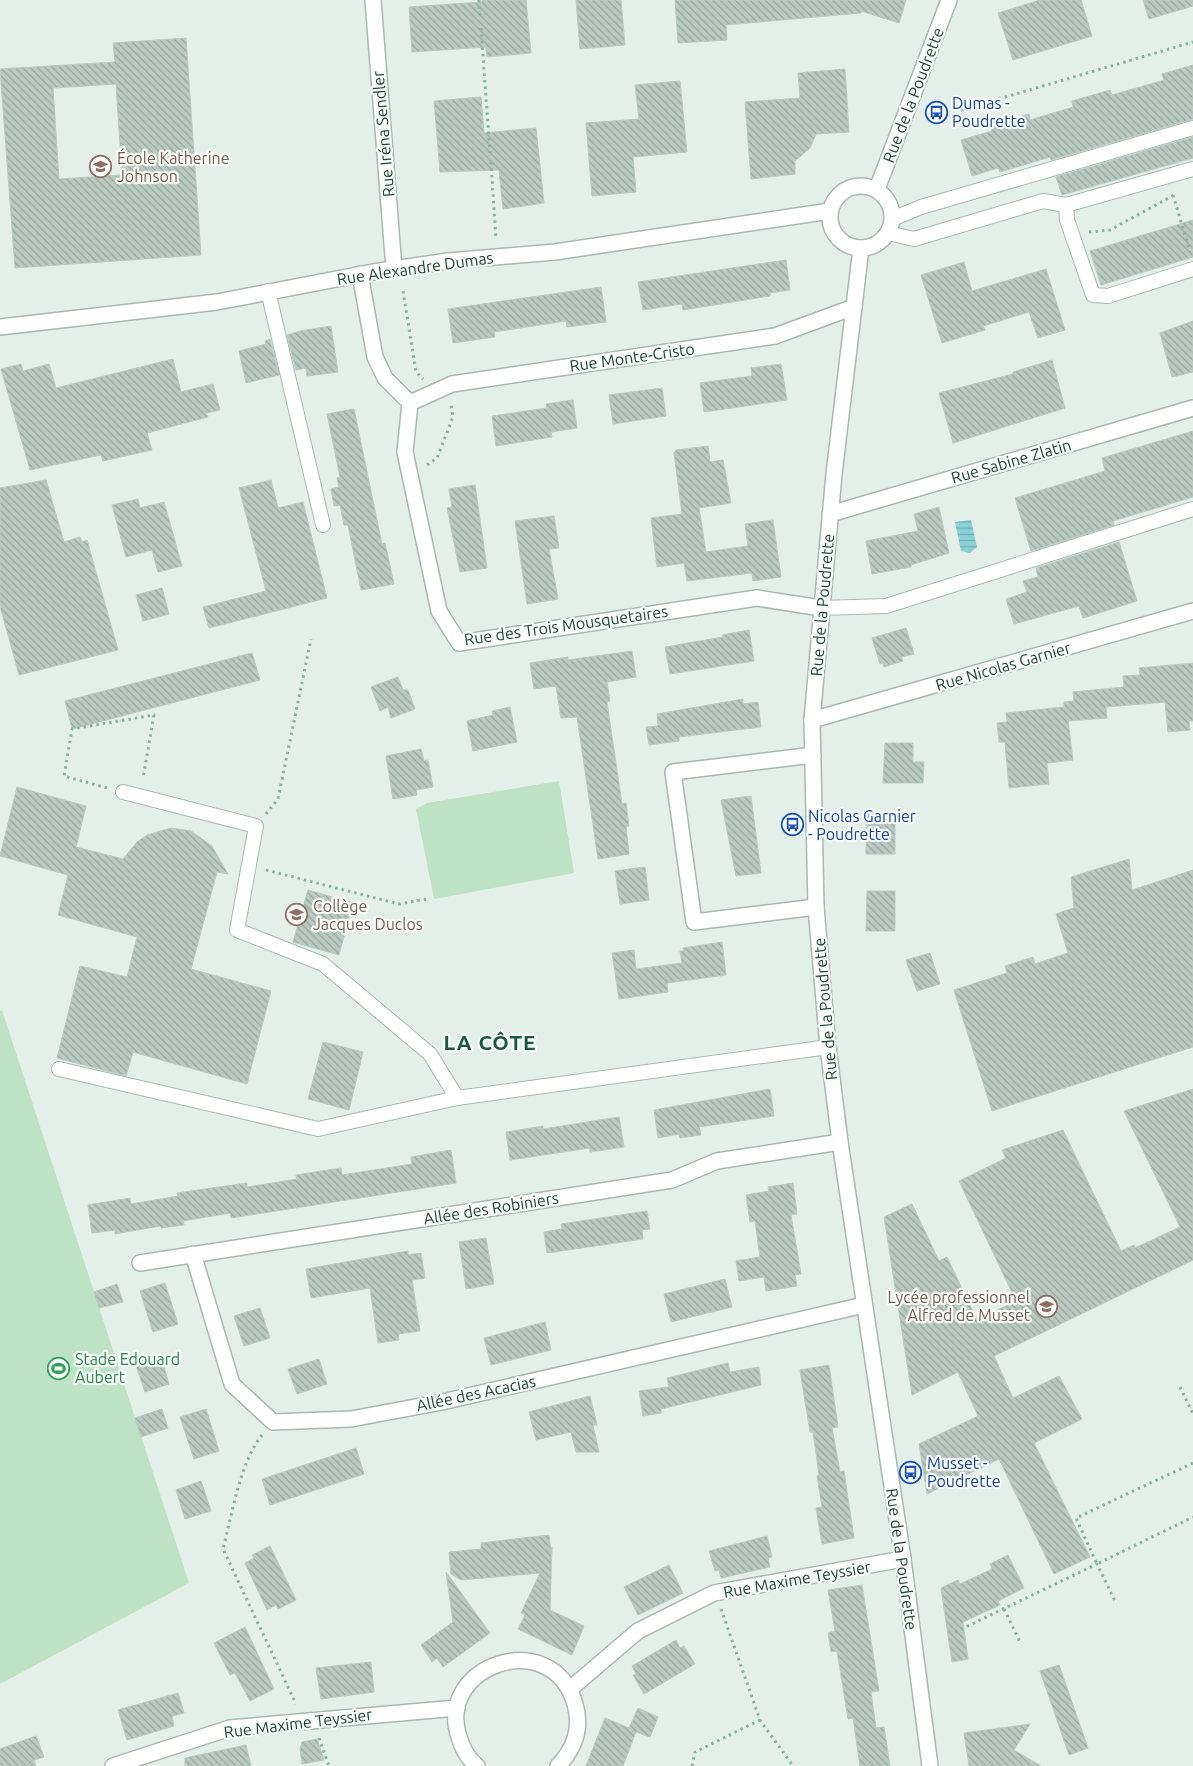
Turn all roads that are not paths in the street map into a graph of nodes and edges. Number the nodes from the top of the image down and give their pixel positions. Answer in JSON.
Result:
{"nodes":[{"id":1,"x":373,"y":0,"type":"edge"},
{"id":2,"x":949,"y":0,"type":"edge"},
{"id":3,"x":1193,"y":128,"type":"edge"},
{"id":4,"x":1193,"y":169,"type":"edge"},
{"id":5,"x":877,"y":189,"type":"junction"},
{"id":6,"x":1066,"y":205,"type":"junction"},
{"id":7,"x":830,"y":211,"type":"junction"},
{"id":8,"x":890,"y":226,"type":"junction"},
{"id":9,"x":861,"y":248,"type":"junction"},
{"id":10,"x":394,"y":269,"type":"junction"},
{"id":11,"x":1193,"y":269,"type":"edge"},
{"id":12,"x":360,"y":274,"type":"junction"},
{"id":13,"x":268,"y":291,"type":"junction"},
{"id":14,"x":854,"y":307,"type":"junction"},
{"id":15,"x":0,"y":327,"type":"edge"},
{"id":16,"x":410,"y":403,"type":"junction"},
{"id":17,"x":1193,"y":408,"type":"edge"},
{"id":18,"x":1193,"y":509,"type":"edge"},
{"id":19,"x":830,"y":514,"type":"junction"},
{"id":20,"x":323,"y":525,"type":"dead end"},
{"id":21,"x":821,"y":608,"type":"junction"},
{"id":22,"x":1193,"y":611,"type":"edge"},
{"id":23,"x":812,"y":720,"type":"junction"},
{"id":24,"x":813,"y":755,"type":"junction"},
{"id":25,"x":123,"y":792,"type":"road end"},
{"id":26,"x":816,"y":907,"type":"junction"},
{"id":27,"x":828,"y":1048,"type":"junction"},
{"id":28,"x":59,"y":1069,"type":"dead end"},
{"id":29,"x":457,"y":1098,"type":"junction"},
{"id":30,"x":840,"y":1142,"type":"junction"},
{"id":31,"x":193,"y":1254,"type":"junction"},
{"id":32,"x":140,"y":1263,"type":"dead end"},
{"id":33,"x":864,"y":1305,"type":"junction"},
{"id":34,"x":903,"y":1559,"type":"junction"},
{"id":35,"x":570,"y":1689,"type":"junction"},
{"id":36,"x":457,"y":1708,"type":"junction"},
{"id":37,"x":113,"y":1766,"type":"edge"},
{"id":38,"x":477,"y":1766,"type":"edge"},
{"id":39,"x":558,"y":1766,"type":"edge"},
{"id":40,"x":930,"y":1766,"type":"edge"}],
"edges":[{"from":1,"to":10,"type":"street","name":"Rue Iréna Sendler"},
{"from":2,"to":5,"type":"street","name":"Rue de la Poudrette"},
{"from":3,"to":8,"type":"lane"},
{"from":4,"to":6,"type":"lane"},
{"from":5,"to":7,"type":"street"},
{"from":5,"to":8,"type":"street"},
{"from":6,"to":8,"type":"lane"},
{"from":6,"to":11,"type":"lane"},
{"from":7,"to":9,"type":"street"},
{"from":7,"to":10,"type":"street","name":"Rue Alexandre Dumas"},
{"from":8,"to":9,"type":"street"},
{"from":9,"to":14,"type":"street","name":"Rue de la Poudrette"},
{"from":10,"to":12,"type":"street","name":"Rue Alexandre Dumas"},
{"from":12,"to":13,"type":"street","name":"Rue Alexandre Dumas"},
{"from":12,"to":16,"type":"street"},
{"from":13,"to":15,"type":"street","name":"Rue Alexandre Dumas"},
{"from":13,"to":20,"type":"lane"},
{"from":14,"to":16,"type":"street","name":"Rue Monte-Cristo"},
{"from":14,"to":19,"type":"street","name":"Rue de la Poudrette"},
{"from":16,"to":21,"type":"street","name":"Rue des Trois Mousquetaires"},
{"from":17,"to":19,"type":"street","name":"Rue Sabine Zlatin"},
{"from":18,"to":21,"type":"lane"},
{"from":19,"to":21,"type":"street","name":"Rue de la Poudrette"},
{"from":21,"to":23,"type":"street","name":"Rue de la Poudrette"},
{"from":22,"to":23,"type":"street","name":"Rue Nicolas Garnier"},
{"from":23,"to":24,"type":"street","name":"Rue de la Poudrette"},
{"from":24,"to":26,"type":"street","name":"Rue de la Poudrette"},
{"from":24,"to":26,"type":"street"},
{"from":25,"to":29,"type":"lane"},
{"from":26,"to":27,"type":"street","name":"Rue de la Poudrette"},
{"from":27,"to":29,"type":"lane"},
{"from":27,"to":30,"type":"street","name":"Rue de la Poudrette"},
{"from":28,"to":29,"type":"lane"},
{"from":30,"to":31,"type":"street","name":"Allée des Robiniers"},
{"from":30,"to":33,"type":"street","name":"Rue de la Poudrette"},
{"from":31,"to":32,"type":"street","name":"Allée des Robiniers"},
{"from":31,"to":33,"type":"street","name":"Allée des Acacias"},
{"from":33,"to":34,"type":"street","name":"Rue de la Poudrette"},
{"from":34,"to":35,"type":"street","name":"Rue Maxime Teyssier"},
{"from":34,"to":40,"type":"street","name":"Rue de la Poudrette"},
{"from":35,"to":36,"type":"street"},
{"from":35,"to":39,"type":"street"},
{"from":36,"to":37,"type":"street","name":"Rue Maxime Teyssier"},
{"from":36,"to":38,"type":"street"}]}
